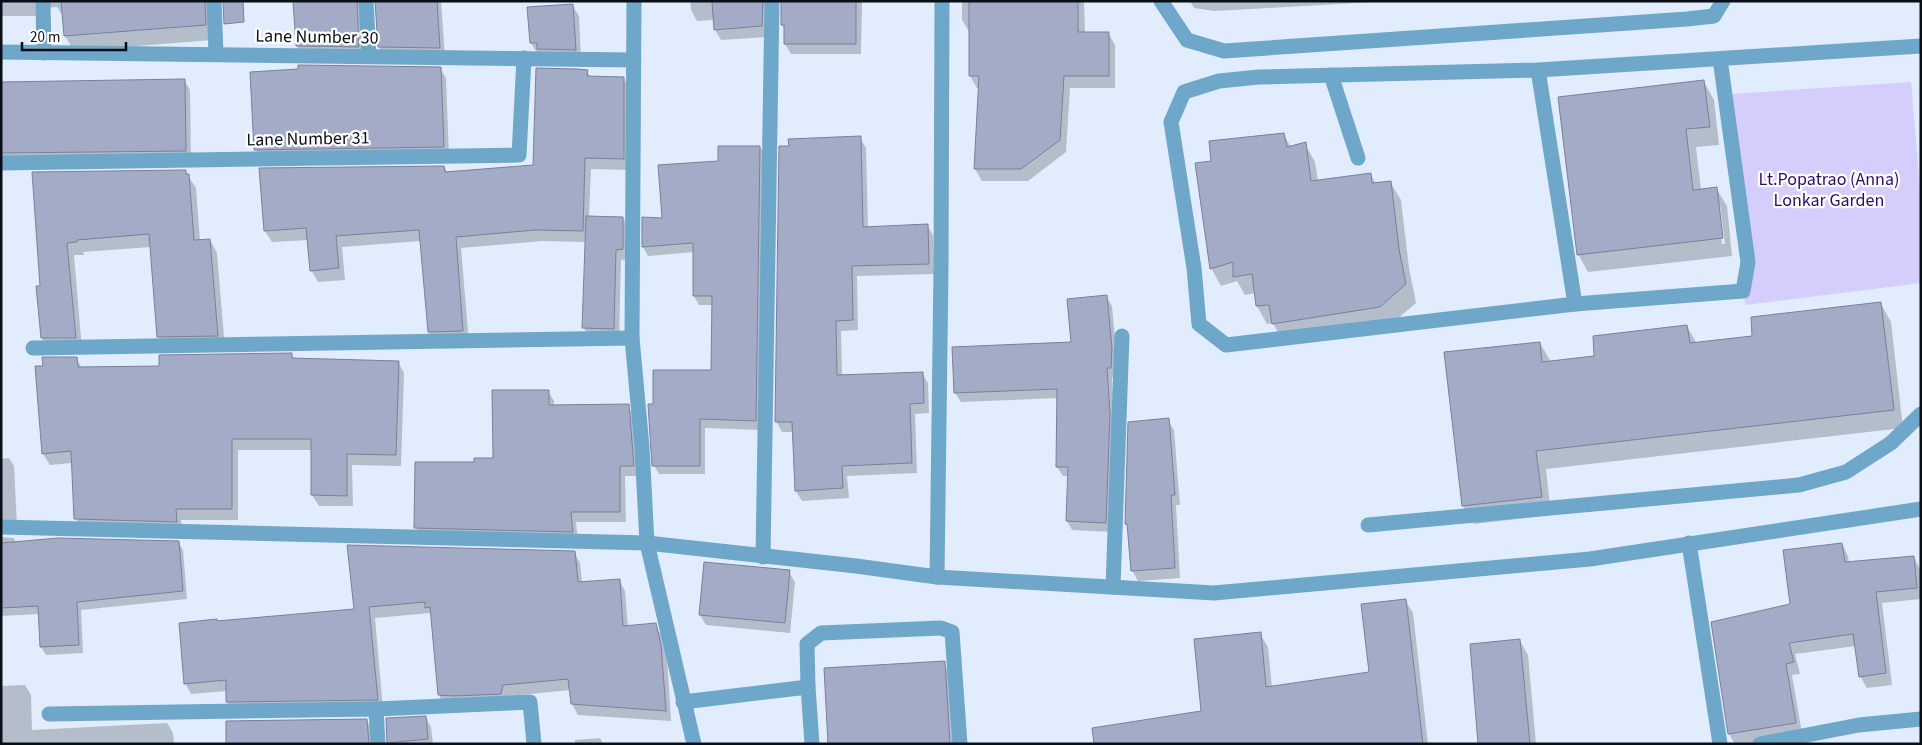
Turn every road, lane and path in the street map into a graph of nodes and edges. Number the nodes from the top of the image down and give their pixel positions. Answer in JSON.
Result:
{"nodes":[{"id":1,"x":43,"y":1,"type":"edge"},
{"id":2,"x":214,"y":1,"type":"edge"},
{"id":3,"x":366,"y":1,"type":"edge"},
{"id":4,"x":634,"y":1,"type":"edge"},
{"id":5,"x":772,"y":1,"type":"edge"},
{"id":6,"x":942,"y":1,"type":"edge"},
{"id":7,"x":1161,"y":1,"type":"edge"},
{"id":8,"x":1723,"y":1,"type":"edge"},
{"id":9,"x":1921,"y":46,"type":"edge"},
{"id":10,"x":1,"y":52,"type":"edge"},
{"id":11,"x":44,"y":52,"type":"junction"},
{"id":12,"x":216,"y":54,"type":"junction"},
{"id":13,"x":369,"y":56,"type":"junction"},
{"id":14,"x":524,"y":58,"type":"junction"},
{"id":15,"x":1720,"y":59,"type":"junction"},
{"id":16,"x":633,"y":60,"type":"junction"},
{"id":17,"x":1538,"y":70,"type":"junction"},
{"id":18,"x":1331,"y":75,"type":"junction"},
{"id":19,"x":1358,"y":158,"type":"dead end"},
{"id":20,"x":1,"y":163,"type":"edge"},
{"id":21,"x":1575,"y":304,"type":"junction"},
{"id":22,"x":1122,"y":336,"type":"dead end"},
{"id":23,"x":632,"y":338,"type":"junction"},
{"id":24,"x":34,"y":348,"type":"dead end"},
{"id":25,"x":1921,"y":414,"type":"edge"},
{"id":26,"x":1921,"y":509,"type":"edge"},
{"id":27,"x":1368,"y":526,"type":"dead end"},
{"id":28,"x":1,"y":527,"type":"edge"},
{"id":29,"x":647,"y":543,"type":"junction"},
{"id":30,"x":1689,"y":543,"type":"junction"},
{"id":31,"x":763,"y":557,"type":"junction"},
{"id":32,"x":937,"y":577,"type":"junction"},
{"id":33,"x":1113,"y":588,"type":"junction"},
{"id":34,"x":808,"y":688,"type":"junction"},
{"id":35,"x":683,"y":702,"type":"junction"},
{"id":36,"x":376,"y":709,"type":"junction"},
{"id":37,"x":49,"y":714,"type":"dead end"},
{"id":38,"x":1921,"y":719,"type":"edge"},
{"id":39,"x":378,"y":744,"type":"edge"},
{"id":40,"x":534,"y":744,"type":"edge"},
{"id":41,"x":694,"y":744,"type":"edge"},
{"id":42,"x":812,"y":744,"type":"edge"},
{"id":43,"x":960,"y":744,"type":"edge"},
{"id":44,"x":1720,"y":744,"type":"edge"},
{"id":45,"x":1760,"y":744,"type":"edge"}],
"edges":[{"from":1,"to":11,"type":"street"},
{"from":2,"to":12,"type":"street"},
{"from":3,"to":13,"type":"street"},
{"from":4,"to":16,"type":"street"},
{"from":5,"to":31,"type":"street"},
{"from":6,"to":32,"type":"street"},
{"from":7,"to":8,"type":"street"},
{"from":9,"to":15,"type":"street"},
{"from":10,"to":11,"type":"street","name":"Lane Number 30"},
{"from":11,"to":12,"type":"street","name":"Lane Number 30"},
{"from":12,"to":13,"type":"street","name":"Lane Number 30"},
{"from":13,"to":14,"type":"street","name":"Lane Number 30"},
{"from":14,"to":16,"type":"street","name":"Lane Number 30"},
{"from":14,"to":20,"type":"street","name":"Lane Number 31"},
{"from":15,"to":17,"type":"street"},
{"from":15,"to":21,"type":"street"},
{"from":16,"to":23,"type":"street"},
{"from":17,"to":18,"type":"street"},
{"from":17,"to":21,"type":"street"},
{"from":18,"to":19,"type":"street"},
{"from":18,"to":21,"type":"street"},
{"from":22,"to":33,"type":"street"},
{"from":23,"to":24,"type":"street"},
{"from":23,"to":29,"type":"street"},
{"from":25,"to":27,"type":"street"},
{"from":26,"to":30,"type":"street"},
{"from":28,"to":29,"type":"street"},
{"from":29,"to":31,"type":"street"},
{"from":29,"to":35,"type":"street"},
{"from":30,"to":33,"type":"street"},
{"from":30,"to":44,"type":"street"},
{"from":31,"to":32,"type":"street"},
{"from":32,"to":33,"type":"street"},
{"from":34,"to":35,"type":"street"},
{"from":34,"to":42,"type":"street"},
{"from":34,"to":43,"type":"street"},
{"from":35,"to":41,"type":"street"},
{"from":36,"to":37,"type":"street"},
{"from":36,"to":39,"type":"street"},
{"from":36,"to":40,"type":"street"},
{"from":38,"to":45,"type":"street"}]}
